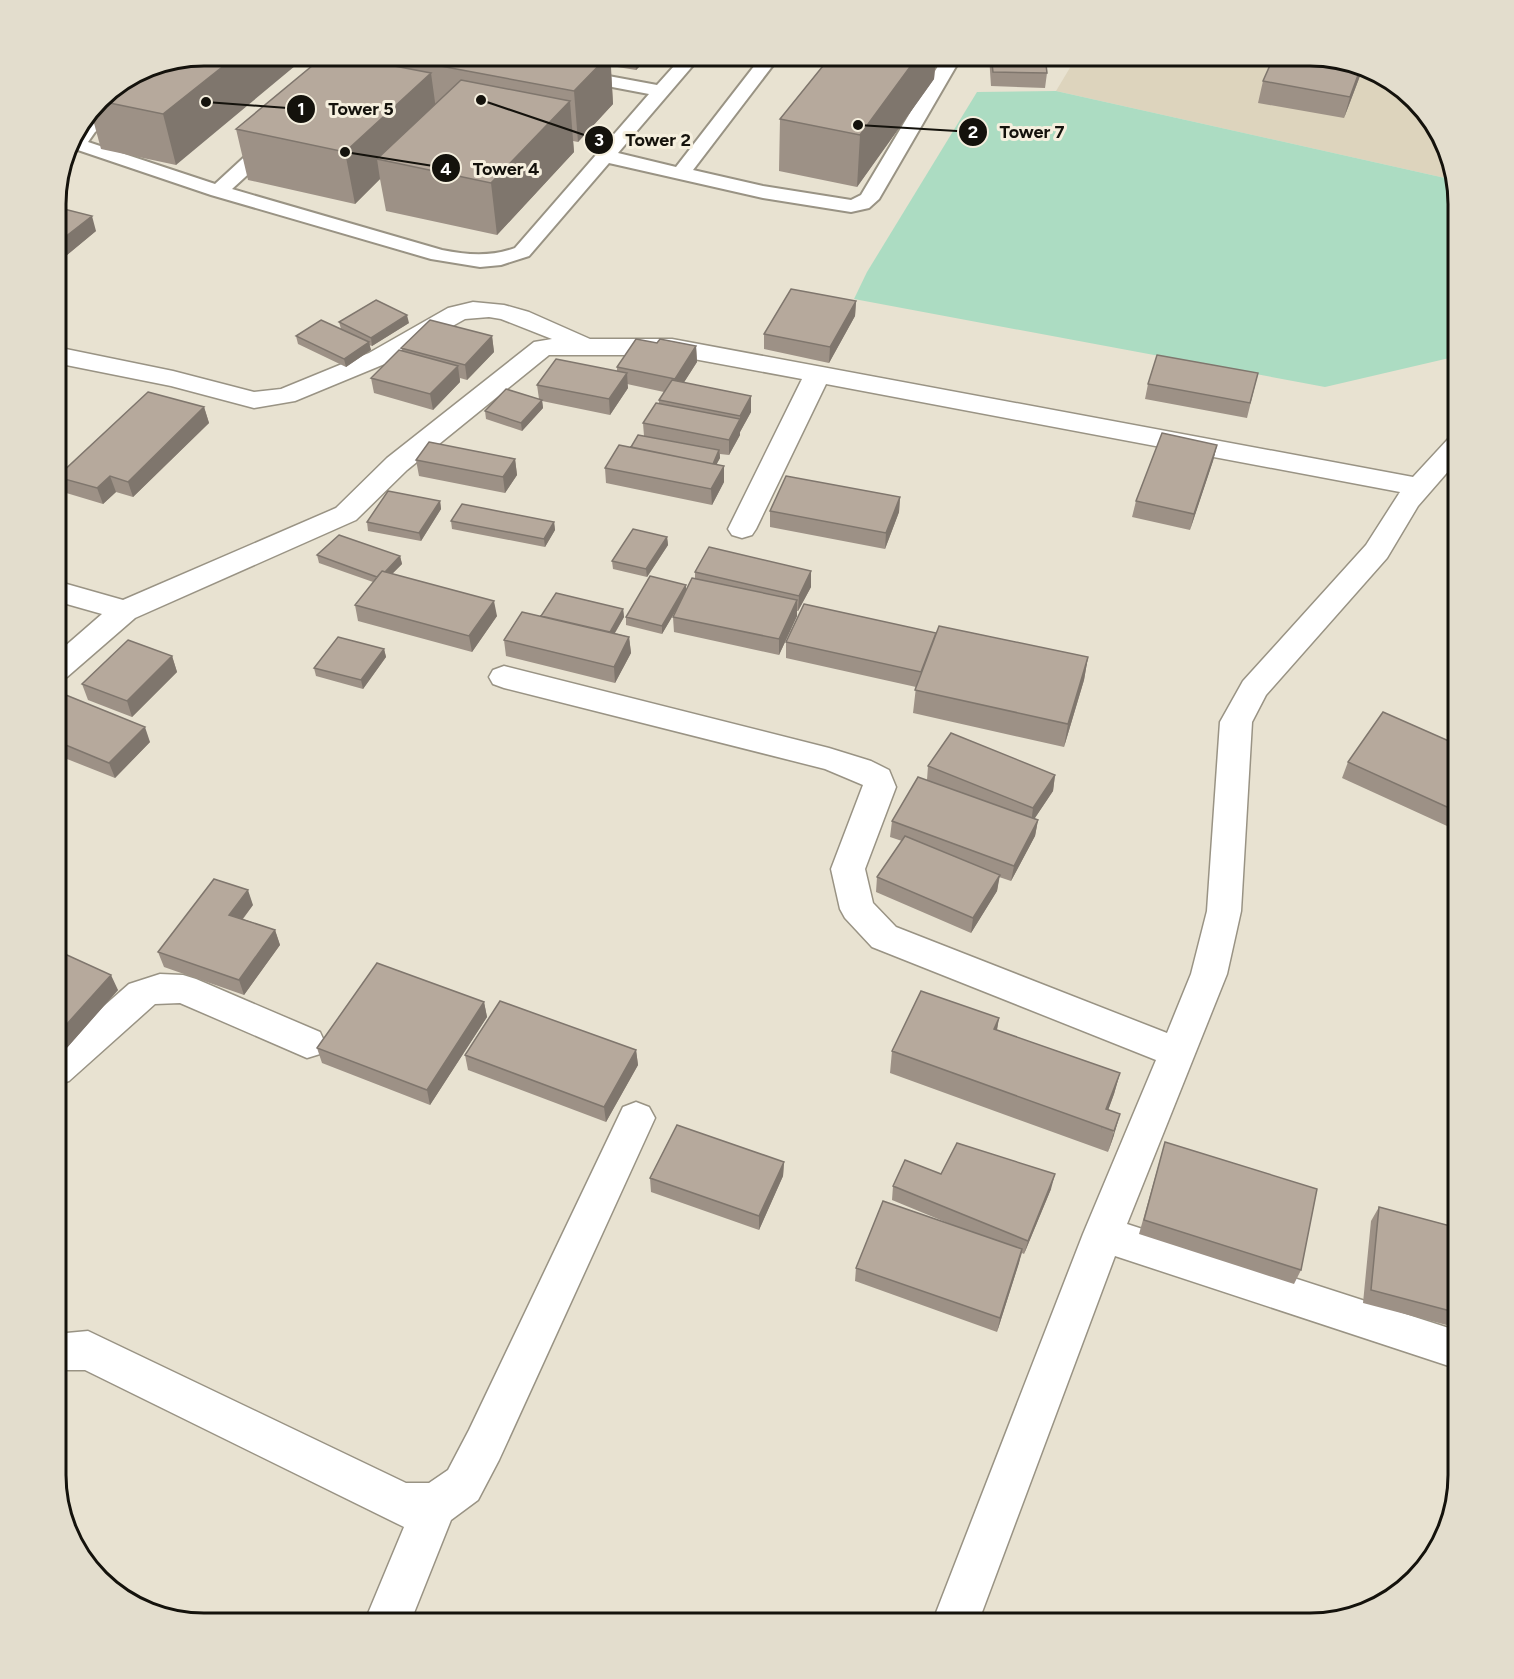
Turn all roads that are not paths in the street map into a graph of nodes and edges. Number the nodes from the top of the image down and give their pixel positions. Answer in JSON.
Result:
{"nodes":[{"id":1,"x":683,"y":66,"type":"edge"},
{"id":2,"x":763,"y":66,"type":"edge"},
{"id":3,"x":947,"y":66,"type":"edge"},
{"id":4,"x":553,"y":71,"type":"edge"},
{"id":5,"x":165,"y":72,"type":"edge"},
{"id":6,"x":661,"y":91,"type":"junction"},
{"id":7,"x":89,"y":127,"type":"edge"},
{"id":8,"x":289,"y":127,"type":"edge"},
{"id":9,"x":80,"y":146,"type":"edge"},
{"id":10,"x":604,"y":156,"type":"junction"},
{"id":11,"x":777,"y":172,"type":"dead end"},
{"id":12,"x":681,"y":173,"type":"junction"},
{"id":13,"x":218,"y":191,"type":"junction"},
{"id":14,"x":763,"y":192,"type":"junction"},
{"id":15,"x":589,"y":347,"type":"junction"},
{"id":16,"x":66,"y":357,"type":"edge"},
{"id":17,"x":817,"y":375,"type":"junction"},
{"id":18,"x":1448,"y":455,"type":"edge"},
{"id":19,"x":1420,"y":487,"type":"junction"},
{"id":20,"x":742,"y":529,"type":"dead end"},
{"id":21,"x":66,"y":594,"type":"edge"},
{"id":22,"x":125,"y":611,"type":"junction"},
{"id":23,"x":66,"y":661,"type":"edge"},
{"id":24,"x":504,"y":677,"type":"dead end"},
{"id":25,"x":307,"y":1043,"type":"dead end"},
{"id":26,"x":1178,"y":1053,"type":"junction"},
{"id":27,"x":66,"y":1061,"type":"edge"},
{"id":28,"x":636,"y":1118,"type":"dead end"},
{"id":29,"x":1103,"y":1234,"type":"junction"},
{"id":30,"x":1448,"y":1347,"type":"edge"},
{"id":31,"x":66,"y":1351,"type":"edge"},
{"id":32,"x":435,"y":1505,"type":"junction"},
{"id":33,"x":391,"y":1613,"type":"edge"},
{"id":34,"x":959,"y":1613,"type":"edge"}],
"edges":[{"from":1,"to":6,"type":"lane"},
{"from":2,"to":12,"type":"lane"},
{"from":3,"to":14,"type":"lane"},
{"from":4,"to":6,"type":"lane"},
{"from":5,"to":7,"type":"lane"},
{"from":6,"to":10,"type":"lane"},
{"from":8,"to":13,"type":"lane"},
{"from":9,"to":13,"type":"lane"},
{"from":10,"to":12,"type":"lane"},
{"from":10,"to":13,"type":"lane"},
{"from":11,"to":14,"type":"lane"},
{"from":12,"to":14,"type":"lane"},
{"from":15,"to":16,"type":"street"},
{"from":15,"to":17,"type":"street"},
{"from":15,"to":22,"type":"street"},
{"from":17,"to":19,"type":"street"},
{"from":17,"to":20,"type":"street"},
{"from":18,"to":19,"type":"street"},
{"from":19,"to":26,"type":"street"},
{"from":21,"to":22,"type":"street"},
{"from":22,"to":23,"type":"street"},
{"from":24,"to":26,"type":"street"},
{"from":25,"to":27,"type":"street"},
{"from":26,"to":29,"type":"street"},
{"from":28,"to":32,"type":"street"},
{"from":29,"to":30,"type":"street"},
{"from":29,"to":34,"type":"street"},
{"from":31,"to":32,"type":"street"},
{"from":32,"to":33,"type":"street"}]}
